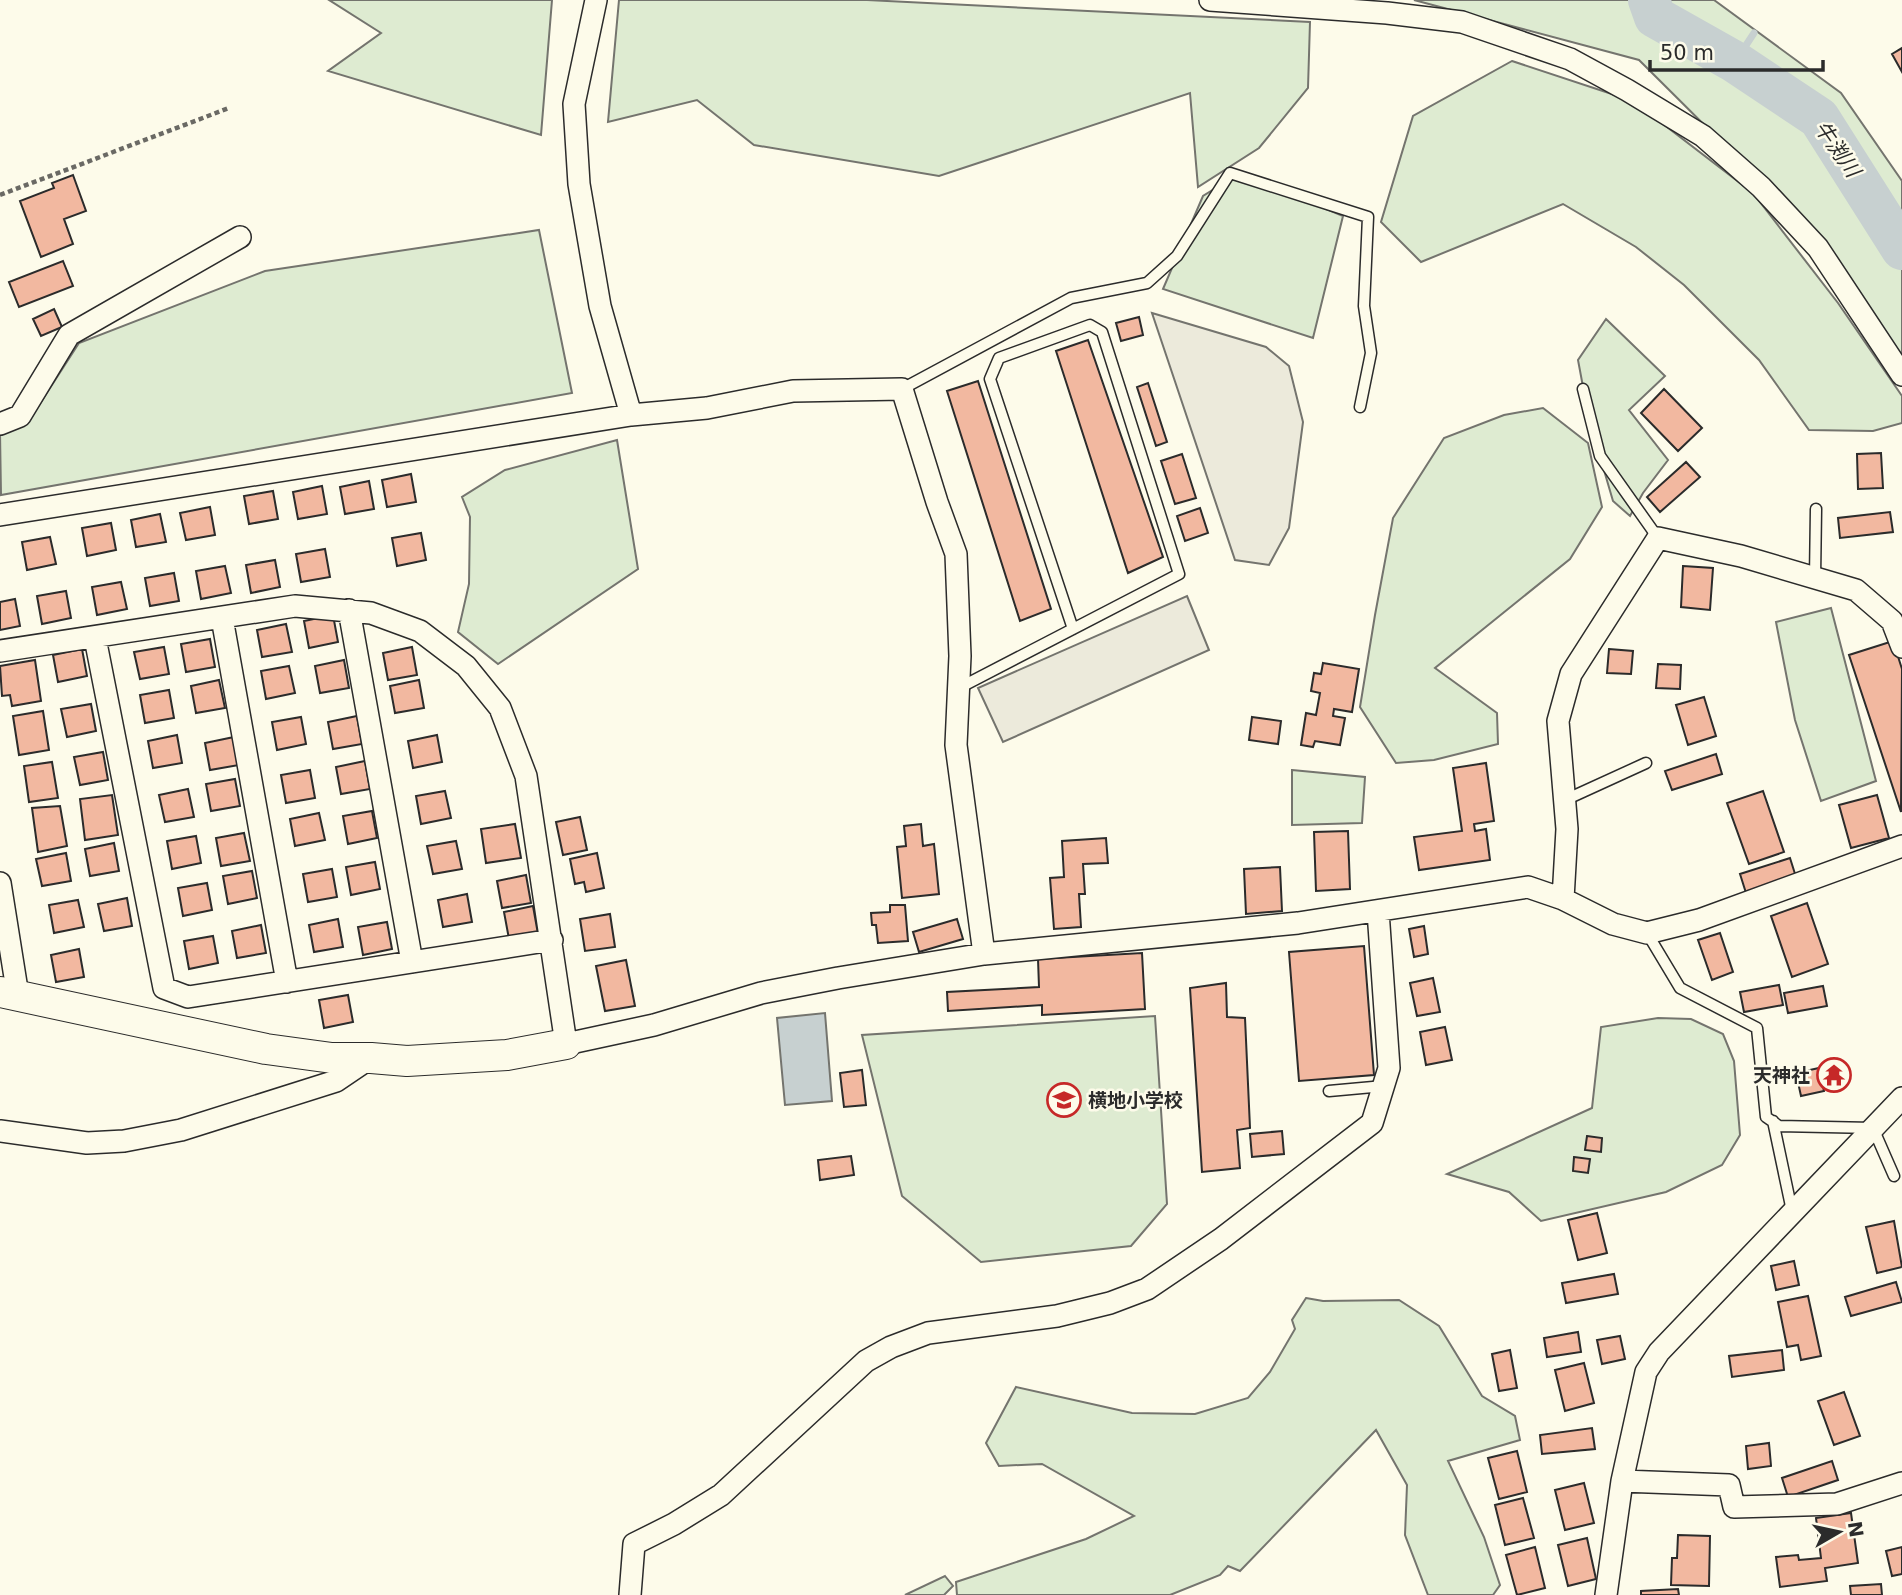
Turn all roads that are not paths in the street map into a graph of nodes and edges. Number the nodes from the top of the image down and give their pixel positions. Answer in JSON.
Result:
{"nodes":[{"id":1,"x":596,"y":0,"type":"edge"},
{"id":2,"x":1210,"y":0,"type":"edge"},
{"id":3,"x":240,"y":237,"type":"dead end"},
{"id":4,"x":1902,"y":375,"type":"edge"},
{"id":5,"x":902,"y":389,"type":"junction"},
{"id":6,"x":1583,"y":389,"type":"dead end"},
{"id":7,"x":1360,"y":407,"type":"dead end"},
{"id":8,"x":631,"y":415,"type":"junction"},
{"id":9,"x":0,"y":424,"type":"edge"},
{"id":10,"x":1816,"y":509,"type":"dead end"},
{"id":11,"x":0,"y":514,"type":"edge"},
{"id":12,"x":1658,"y":537,"type":"junction"},
{"id":13,"x":1815,"y":578,"type":"junction"},
{"id":14,"x":349,"y":610,"type":"junction"},
{"id":15,"x":222,"y":618,"type":"junction"},
{"id":16,"x":1073,"y":629,"type":"junction"},
{"id":17,"x":95,"y":638,"type":"junction"},
{"id":18,"x":1902,"y":647,"type":"edge"},
{"id":19,"x":0,"y":651,"type":"edge"},
{"id":20,"x":959,"y":688,"type":"junction"},
{"id":21,"x":1646,"y":763,"type":"dead end"},
{"id":22,"x":1565,"y":800,"type":"junction"},
{"id":23,"x":1902,"y":846,"type":"edge"},
{"id":24,"x":0,"y":883,"type":"edge"},
{"id":25,"x":1563,"y":899,"type":"junction"},
{"id":26,"x":1378,"y":911,"type":"junction"},
{"id":27,"x":1647,"y":933,"type":"junction"},
{"id":28,"x":551,"y":940,"type":"junction"},
{"id":29,"x":984,"y":954,"type":"junction"},
{"id":30,"x":412,"y":962,"type":"junction"},
{"id":31,"x":287,"y":982,"type":"junction"},
{"id":32,"x":9,"y":994,"type":"edge"},
{"id":33,"x":566,"y":1044,"type":"junction"},
{"id":34,"x":371,"y":1058,"type":"junction"},
{"id":35,"x":1384,"y":1086,"type":"junction"},
{"id":36,"x":1329,"y":1091,"type":"dead end"},
{"id":37,"x":1902,"y":1098,"type":"edge"},
{"id":38,"x":1773,"y":1121,"type":"junction"},
{"id":39,"x":1873,"y":1128,"type":"junction"},
{"id":40,"x":0,"y":1131,"type":"edge"},
{"id":41,"x":1894,"y":1175,"type":"dead end"},
{"id":42,"x":1791,"y":1211,"type":"junction"},
{"id":43,"x":1622,"y":1481,"type":"junction"},
{"id":44,"x":1902,"y":1483,"type":"edge"},
{"id":45,"x":630,"y":1595,"type":"edge"},
{"id":46,"x":1606,"y":1595,"type":"edge"}],
"edges":[{"from":1,"to":8,"type":"street"},
{"from":2,"to":4,"type":"street"},
{"from":3,"to":9,"type":"street"},
{"from":5,"to":7,"type":"lane"},
{"from":5,"to":8,"type":"street"},
{"from":5,"to":20,"type":"street"},
{"from":6,"to":12,"type":"lane"},
{"from":8,"to":11,"type":"street"},
{"from":10,"to":13,"type":"lane"},
{"from":12,"to":13,"type":"street"},
{"from":12,"to":22,"type":"street"},
{"from":13,"to":18,"type":"street"},
{"from":14,"to":15,"type":"street"},
{"from":14,"to":28,"type":"street"},
{"from":14,"to":30,"type":"street"},
{"from":15,"to":17,"type":"street"},
{"from":15,"to":31,"type":"street"},
{"from":16,"to":16,"type":"lane"},
{"from":16,"to":20,"type":"lane"},
{"from":17,"to":19,"type":"street"},
{"from":17,"to":31,"type":"street"},
{"from":20,"to":29,"type":"street"},
{"from":21,"to":22,"type":"lane"},
{"from":22,"to":25,"type":"street"},
{"from":23,"to":27,"type":"street"},
{"from":24,"to":32,"type":"street"},
{"from":25,"to":26,"type":"street"},
{"from":25,"to":27,"type":"street"},
{"from":26,"to":29,"type":"street"},
{"from":26,"to":35,"type":"street"},
{"from":27,"to":38,"type":"lane"},
{"from":28,"to":30,"type":"street"},
{"from":28,"to":33,"type":"street"},
{"from":29,"to":33,"type":"street"},
{"from":30,"to":31,"type":"street"},
{"from":32,"to":34,"type":"street"},
{"from":33,"to":34,"type":"street"},
{"from":34,"to":40,"type":"street"},
{"from":35,"to":36,"type":"lane"},
{"from":35,"to":45,"type":"street"},
{"from":37,"to":39,"type":"street"},
{"from":38,"to":39,"type":"lane"},
{"from":38,"to":42,"type":"lane"},
{"from":39,"to":41,"type":"lane"},
{"from":39,"to":42,"type":"street"},
{"from":42,"to":43,"type":"street"},
{"from":43,"to":44,"type":"street"},
{"from":43,"to":46,"type":"street"}]}
